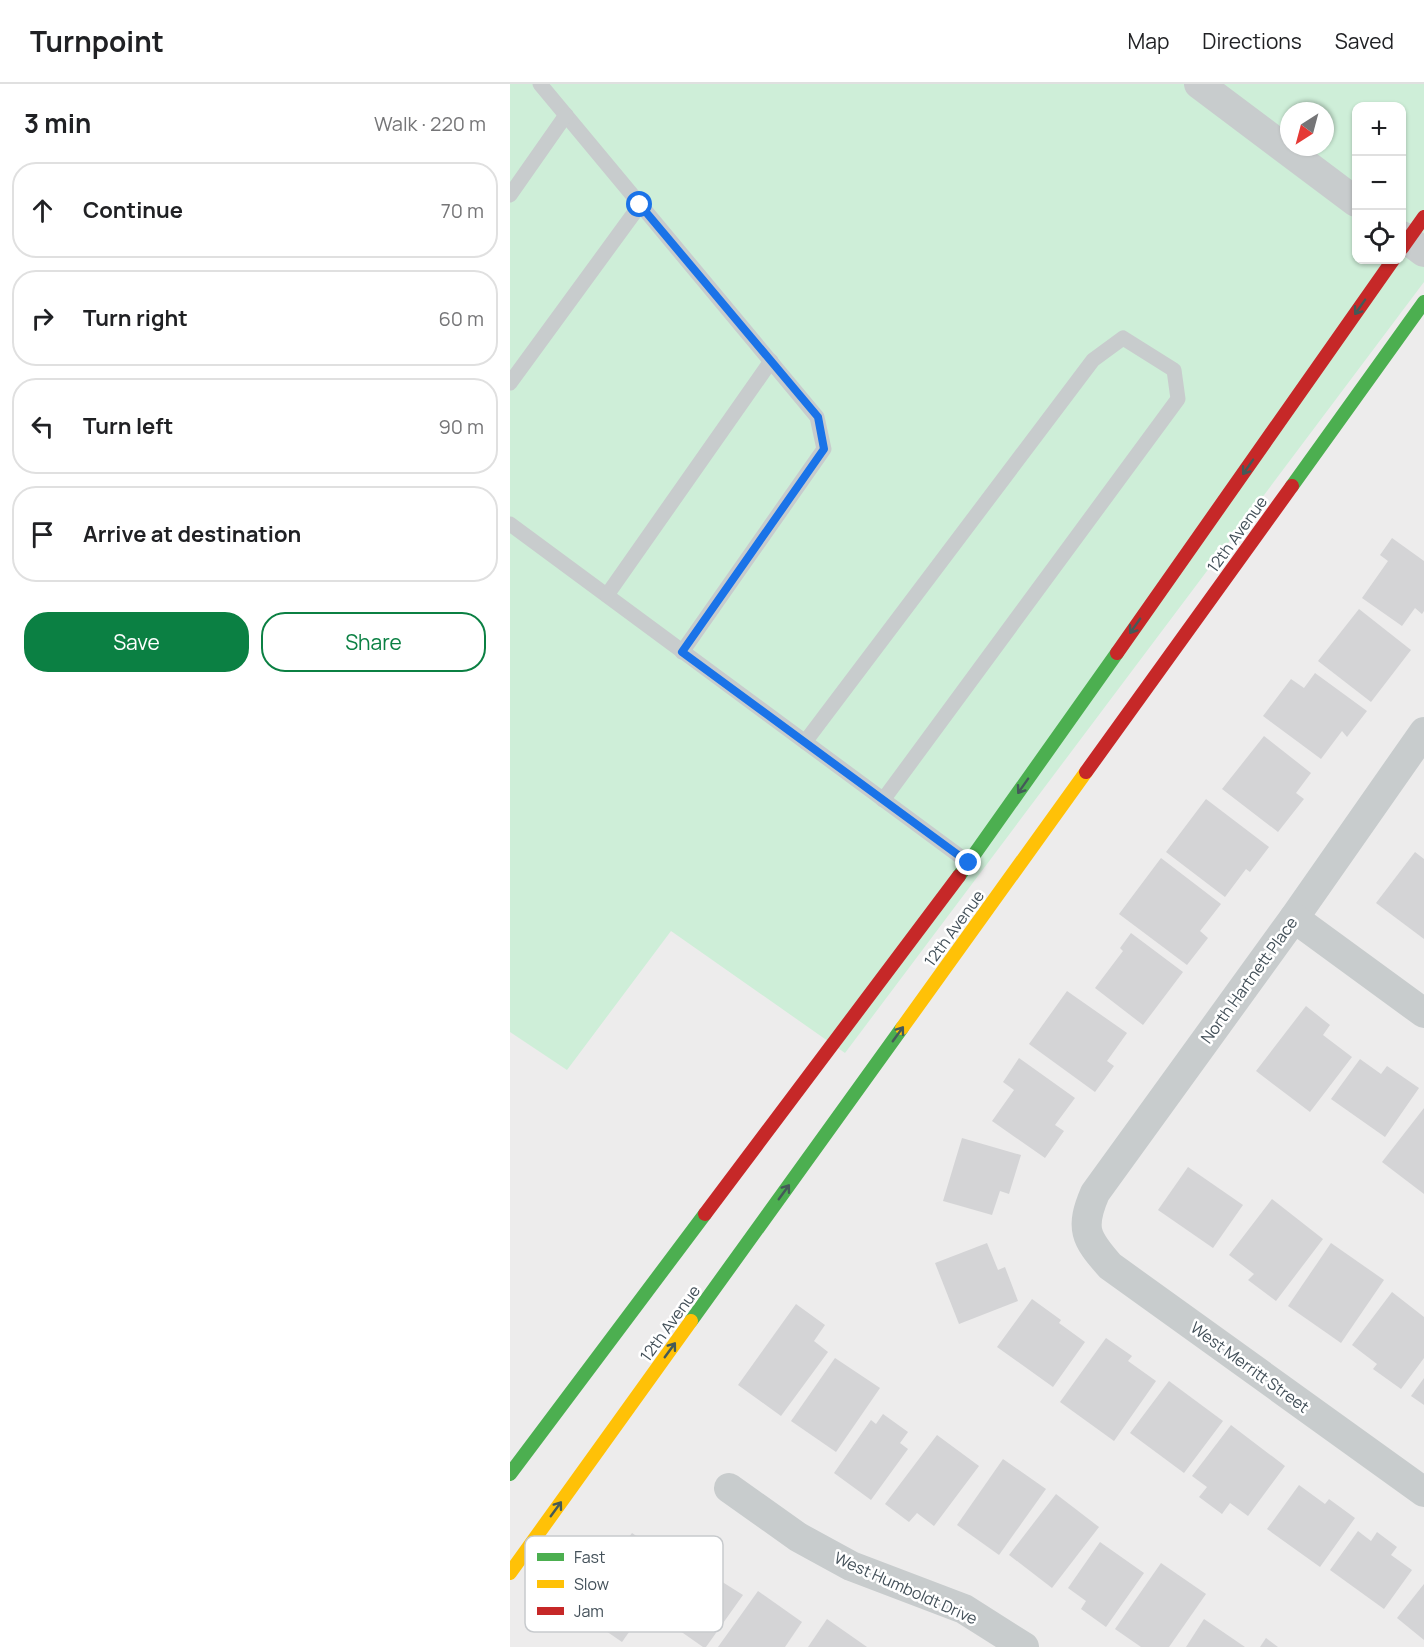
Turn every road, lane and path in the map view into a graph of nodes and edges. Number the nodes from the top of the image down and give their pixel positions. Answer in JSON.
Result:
{"nodes":[{"id":1,"x":540,"y":84,"type":"edge"},
{"id":2,"x":1199,"y":84,"type":"edge"},
{"id":3,"x":566,"y":115,"type":"junction"},
{"id":4,"x":510,"y":195,"type":"edge"},
{"id":5,"x":1352,"y":199,"type":"edge"},
{"id":6,"x":640,"y":205,"type":"junction"},
{"id":7,"x":1409,"y":242,"type":"edge"},
{"id":8,"x":1424,"y":302,"type":"edge"},
{"id":9,"x":771,"y":361,"type":"junction"},
{"id":10,"x":510,"y":383,"type":"edge"},
{"id":11,"x":510,"y":524,"type":"edge"},
{"id":12,"x":607,"y":595,"type":"junction"},
{"id":13,"x":682,"y":652,"type":"junction"},
{"id":14,"x":1424,"y":732,"type":"edge"},
{"id":15,"x":805,"y":742,"type":"junction"},
{"id":16,"x":883,"y":800,"type":"junction"},
{"id":17,"x":969,"y":863,"type":"junction"},
{"id":18,"x":1294,"y":918,"type":"junction"},
{"id":19,"x":1424,"y":1013,"type":"edge"},
{"id":20,"x":1086,"y":1231,"type":"joint"},
{"id":21,"x":510,"y":1474,"type":"edge"},
{"id":22,"x":729,"y":1488,"type":"dead end"},
{"id":23,"x":1424,"y":1492,"type":"edge"},
{"id":24,"x":537,"y":1536,"type":"edge"},
{"id":25,"x":525,"y":1552,"type":"edge"},
{"id":26,"x":510,"y":1573,"type":"edge"},
{"id":27,"x":1024,"y":1647,"type":"edge"}],
"edges":[{"from":1,"to":3,"type":"lane"},
{"from":2,"to":5,"type":"street"},
{"from":3,"to":4,"type":"lane"},
{"from":3,"to":6,"type":"lane"},
{"from":6,"to":9,"type":"lane"},
{"from":6,"to":10,"type":"lane"},
{"from":7,"to":17,"type":"main road","name":"12th Avenue","one_way":true},
{"from":24,"to":8,"type":"main road","name":"12th Avenue","one_way":true},
{"from":9,"to":12,"type":"lane"},
{"from":9,"to":13,"type":"lane"},
{"from":11,"to":12,"type":"lane"},
{"from":12,"to":13,"type":"lane"},
{"from":13,"to":15,"type":"lane"},
{"from":14,"to":18,"type":"street","name":"North Hartnett Place"},
{"from":15,"to":16,"type":"lane"},
{"from":15,"to":16,"type":"lane"},
{"from":16,"to":17,"type":"lane"},
{"from":17,"to":21,"type":"main road","name":"12th Avenue"},
{"from":18,"to":19,"type":"street"},
{"from":18,"to":20,"type":"street","name":"North Hartnett Place"},
{"from":20,"to":23,"type":"street","name":"West Merritt Street"},
{"from":22,"to":27,"type":"street","name":"West Humboldt Drive"},
{"from":26,"to":25,"type":"main road","name":"12th Avenue","one_way":true}]}
